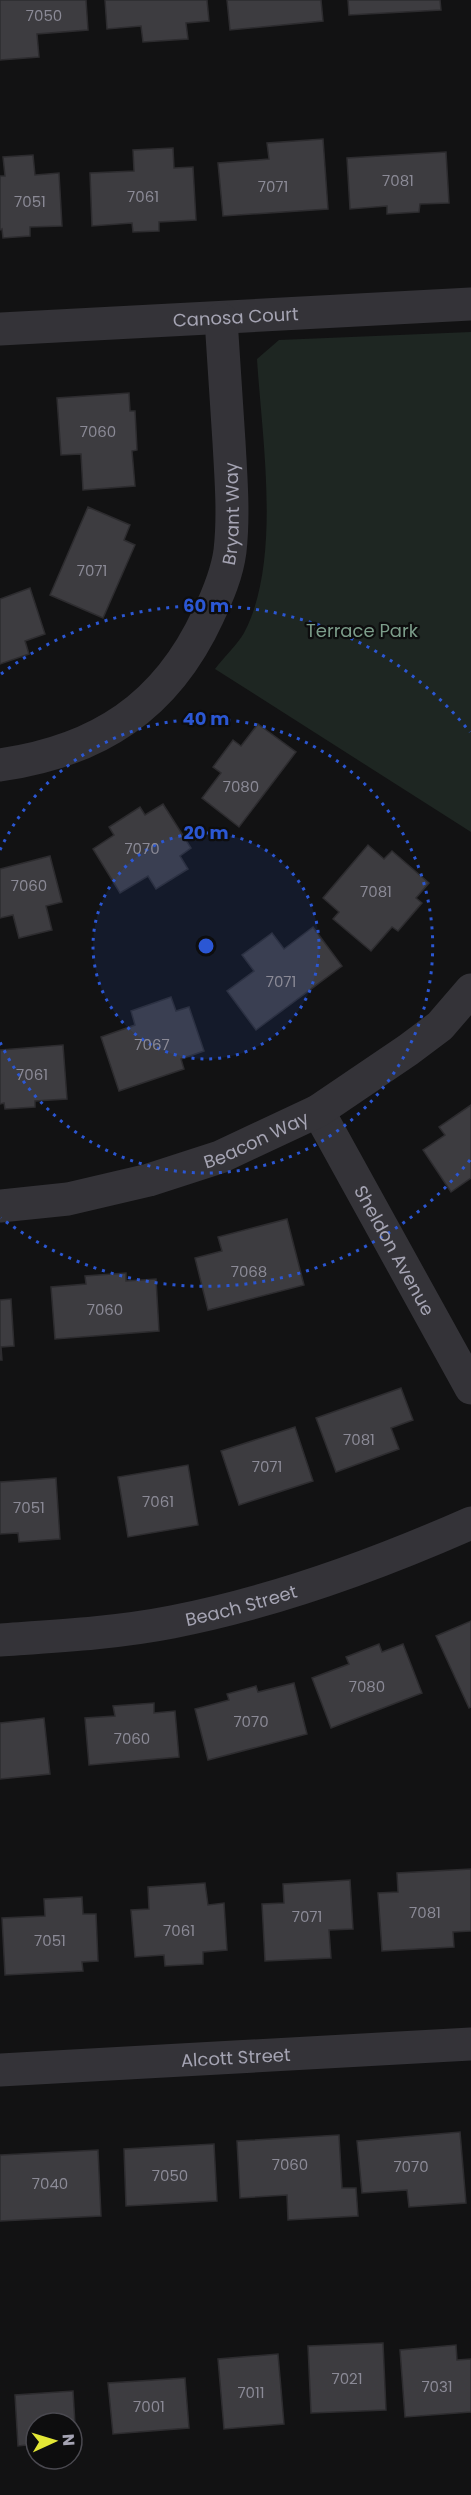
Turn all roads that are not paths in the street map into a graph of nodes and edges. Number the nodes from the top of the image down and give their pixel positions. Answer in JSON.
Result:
{"nodes":[{"id":1,"x":471,"y":304,"type":"edge"},
{"id":2,"x":221,"y":319,"type":"junction"},
{"id":3,"x":0,"y":329,"type":"edge"},
{"id":4,"x":0,"y":765,"type":"edge"},
{"id":5,"x":471,"y":990,"type":"edge"},
{"id":6,"x":318,"y":1112,"type":"junction"},
{"id":7,"x":0,"y":1206,"type":"edge"},
{"id":8,"x":471,"y":1388,"type":"edge"},
{"id":9,"x":471,"y":1523,"type":"edge"},
{"id":10,"x":0,"y":1640,"type":"edge"},
{"id":11,"x":471,"y":2044,"type":"edge"},
{"id":12,"x":0,"y":2070,"type":"edge"}],
"edges":[{"from":1,"to":2,"type":"street","name":"Canosa Court"},
{"from":2,"to":3,"type":"street","name":"Canosa Court"},
{"from":2,"to":4,"type":"street","name":"Bryant Way"},
{"from":5,"to":6,"type":"street","name":"Beacon Way"},
{"from":6,"to":7,"type":"street","name":"Beacon Way"},
{"from":6,"to":8,"type":"street","name":"Sheldon Avenue"},
{"from":9,"to":10,"type":"street","name":"Beach Street"},
{"from":11,"to":12,"type":"street","name":"Alcott Street"}]}
